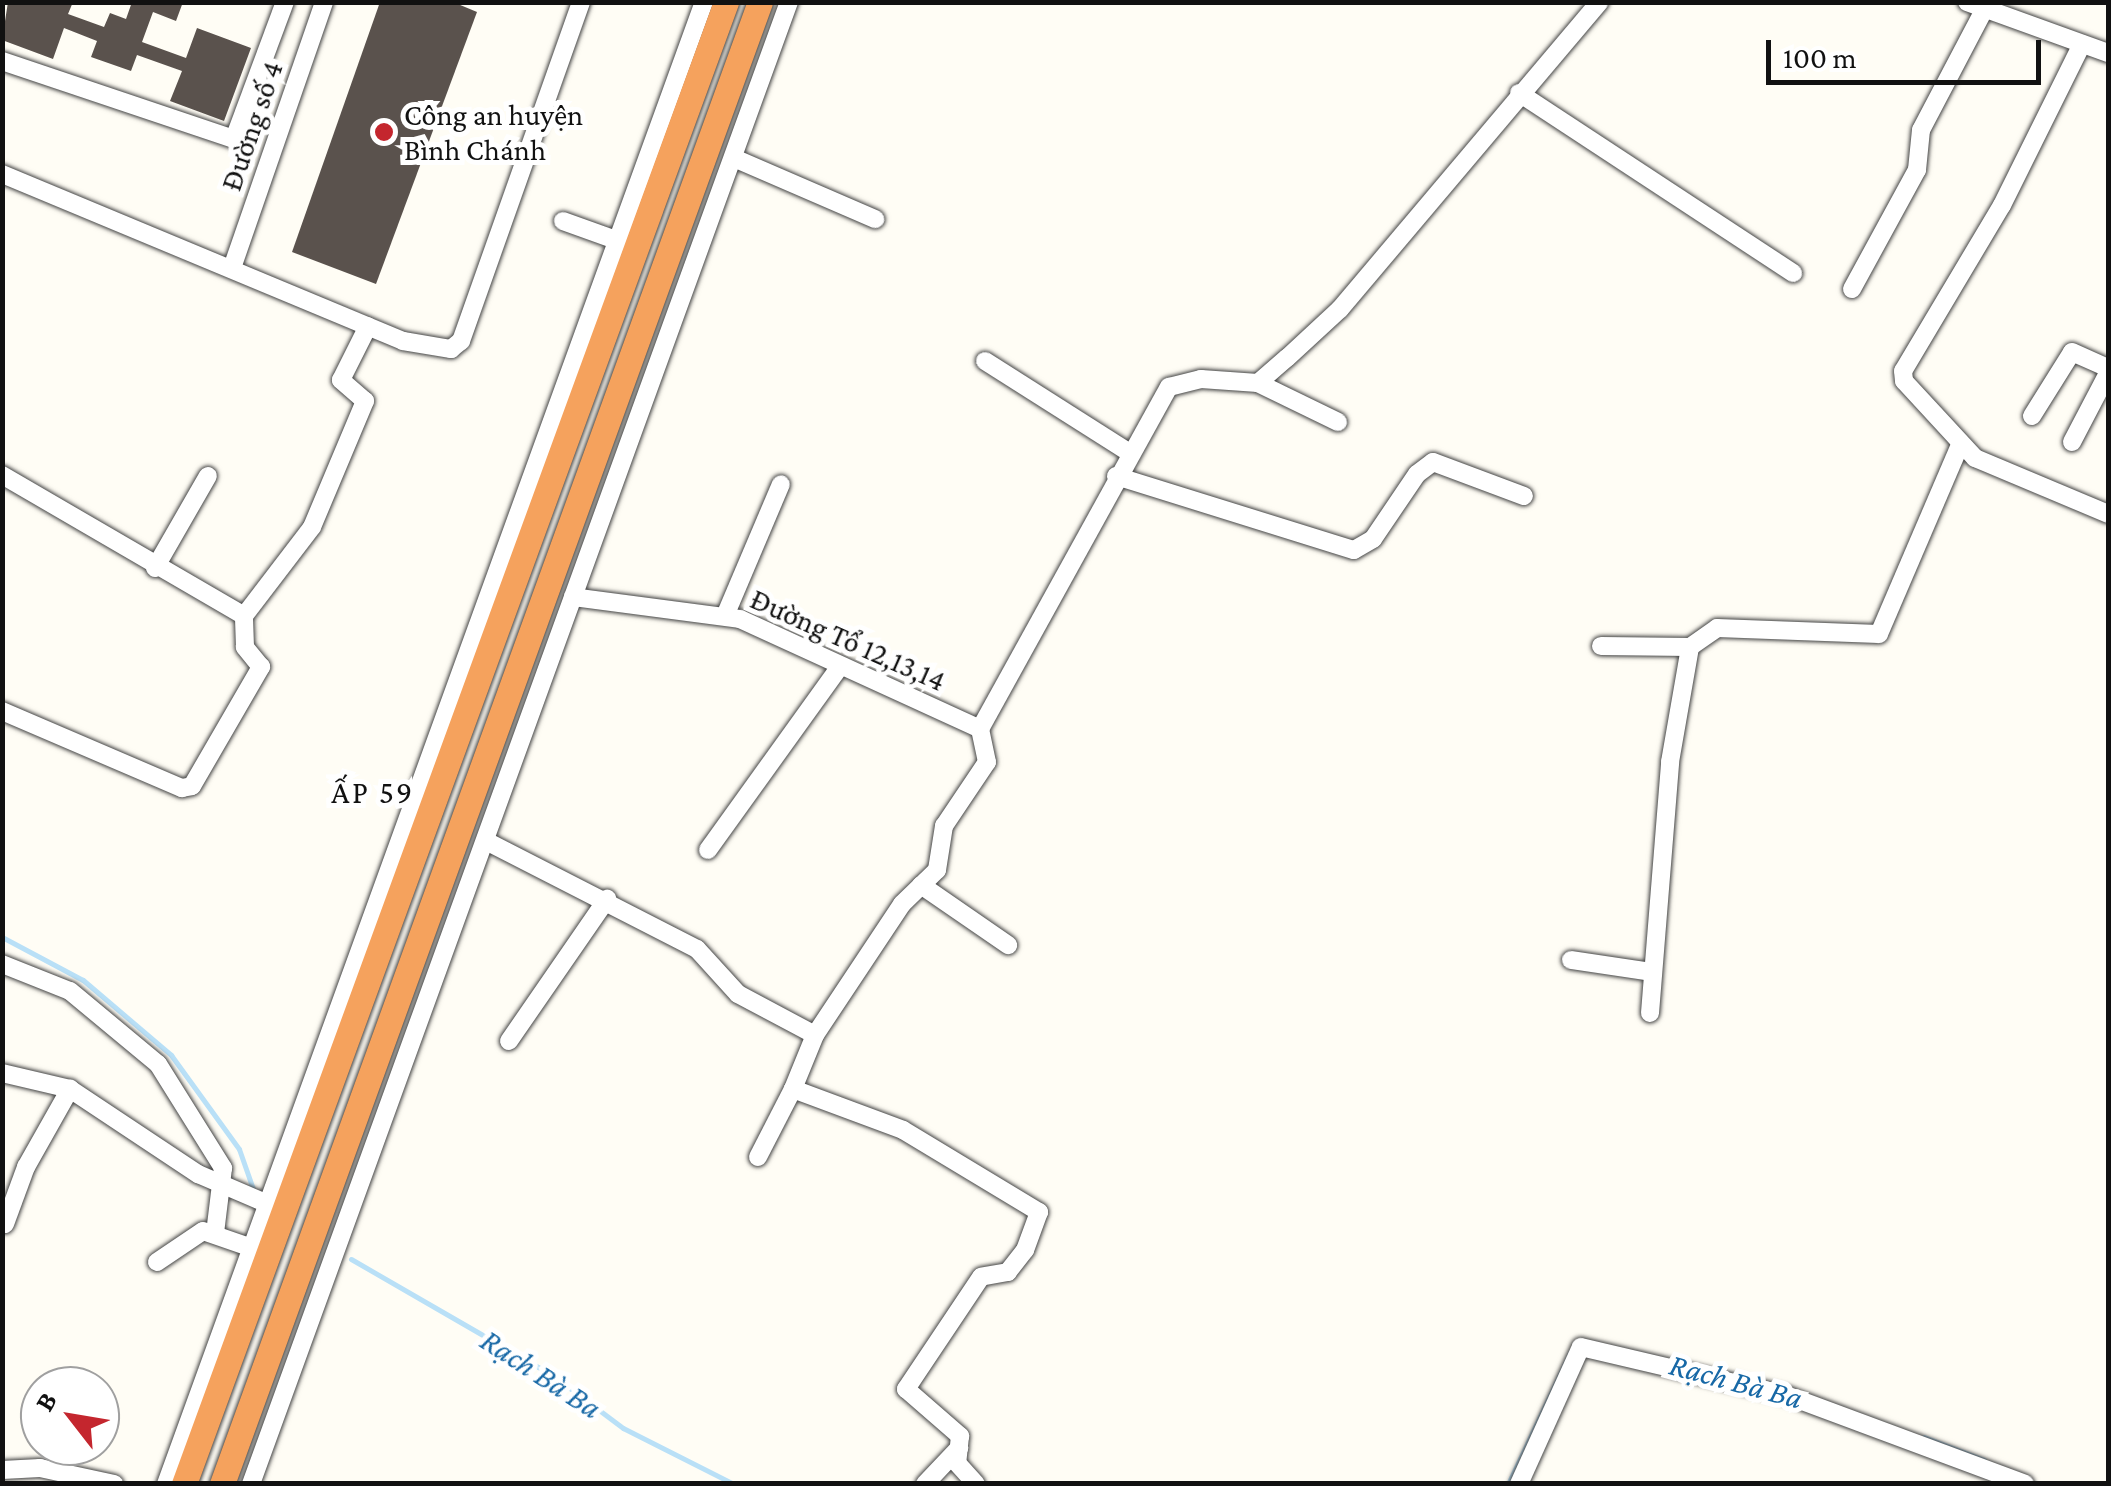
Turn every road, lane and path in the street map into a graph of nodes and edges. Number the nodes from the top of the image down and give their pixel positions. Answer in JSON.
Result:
{"nodes":[{"id":1,"x":285,"y":2,"type":"edge"},
{"id":2,"x":324,"y":2,"type":"edge"},
{"id":3,"x":580,"y":2,"type":"edge"},
{"id":4,"x":704,"y":2,"type":"edge"},
{"id":5,"x":726,"y":2,"type":"edge"},
{"id":6,"x":760,"y":2,"type":"edge"},
{"id":7,"x":789,"y":2,"type":"edge"},
{"id":8,"x":1598,"y":2,"type":"edge"},
{"id":9,"x":1976,"y":6,"type":"edge"},
{"id":10,"x":2082,"y":44,"type":"junction"},
{"id":11,"x":2108,"y":54,"type":"edge"},
{"id":12,"x":2,"y":61,"type":"edge"},
{"id":13,"x":1519,"y":92,"type":"junction"},
{"id":14,"x":734,"y":158,"type":"junction"},
{"id":15,"x":2,"y":174,"type":"edge"},
{"id":16,"x":874,"y":220,"type":"dead end"},
{"id":17,"x":564,"y":221,"type":"dead end"},
{"id":18,"x":618,"y":241,"type":"junction"},
{"id":19,"x":232,"y":268,"type":"junction"},
{"id":20,"x":1793,"y":274,"type":"dead end"},
{"id":21,"x":1852,"y":290,"type":"dead end"},
{"id":22,"x":368,"y":326,"type":"junction"},
{"id":23,"x":985,"y":361,"type":"dead end"},
{"id":24,"x":2108,"y":371,"type":"edge"},
{"id":25,"x":1258,"y":383,"type":"junction"},
{"id":26,"x":2032,"y":416,"type":"dead end"},
{"id":27,"x":1338,"y":422,"type":"dead end"},
{"id":28,"x":2072,"y":442,"type":"dead end"},
{"id":29,"x":1960,"y":445,"type":"junction"},
{"id":30,"x":1130,"y":453,"type":"junction"},
{"id":31,"x":2,"y":475,"type":"edge"},
{"id":32,"x":208,"y":476,"type":"dead end"},
{"id":33,"x":1116,"y":476,"type":"junction"},
{"id":34,"x":781,"y":484,"type":"dead end"},
{"id":35,"x":1524,"y":496,"type":"dead end"},
{"id":36,"x":2108,"y":514,"type":"edge"},
{"id":37,"x":155,"y":568,"type":"junction"},
{"id":38,"x":573,"y":597,"type":"junction"},
{"id":39,"x":244,"y":616,"type":"junction"},
{"id":40,"x":725,"y":616,"type":"junction"},
{"id":41,"x":1601,"y":646,"type":"dead end"},
{"id":42,"x":1690,"y":647,"type":"junction"},
{"id":43,"x":840,"y":666,"type":"junction"},
{"id":44,"x":2,"y":711,"type":"edge"},
{"id":45,"x":980,"y":729,"type":"junction"},
{"id":46,"x":486,"y":841,"type":"junction"},
{"id":47,"x":708,"y":850,"type":"dead end"},
{"id":48,"x":921,"y":885,"type":"junction"},
{"id":49,"x":608,"y":899,"type":"junction"},
{"id":50,"x":1008,"y":945,"type":"dead end"},
{"id":51,"x":1571,"y":960,"type":"dead end"},
{"id":52,"x":2,"y":964,"type":"edge"},
{"id":53,"x":1652,"y":972,"type":"junction"},
{"id":54,"x":1650,"y":1013,"type":"dead end"},
{"id":55,"x":814,"y":1034,"type":"junction"},
{"id":56,"x":509,"y":1041,"type":"dead end"},
{"id":57,"x":2,"y":1073,"type":"edge"},
{"id":58,"x":70,"y":1089,"type":"junction"},
{"id":59,"x":793,"y":1089,"type":"junction"},
{"id":60,"x":758,"y":1157,"type":"dead end"},
{"id":61,"x":224,"y":1186,"type":"junction"},
{"id":62,"x":268,"y":1204,"type":"junction"},
{"id":63,"x":5,"y":1224,"type":"dead end"},
{"id":64,"x":216,"y":1232,"type":"junction"},
{"id":65,"x":252,"y":1248,"type":"junction"},
{"id":66,"x":157,"y":1262,"type":"dead end"},
{"id":67,"x":962,"y":1444,"type":"junction"},
{"id":68,"x":2,"y":1470,"type":"edge"},
{"id":69,"x":114,"y":1484,"type":"edge"},
{"id":70,"x":166,"y":1484,"type":"edge"},
{"id":71,"x":184,"y":1484,"type":"edge"},
{"id":72,"x":222,"y":1484,"type":"edge"},
{"id":73,"x":252,"y":1484,"type":"edge"},
{"id":74,"x":925,"y":1484,"type":"edge"},
{"id":75,"x":976,"y":1484,"type":"edge"},
{"id":76,"x":1518,"y":1484,"type":"edge"},
{"id":77,"x":2025,"y":1484,"type":"edge"}],
"edges":[{"from":1,"to":12,"type":"street"},
{"from":2,"to":19,"type":"street","name":"Đường số 4"},
{"from":3,"to":22,"type":"street"},
{"from":4,"to":18,"type":"street"},
{"from":5,"to":71,"type":"highway"},
{"from":6,"to":72,"type":"highway"},
{"from":7,"to":14,"type":"street"},
{"from":8,"to":13,"type":"street"},
{"from":9,"to":10,"type":"street"},
{"from":9,"to":21,"type":"street"},
{"from":10,"to":11,"type":"street"},
{"from":10,"to":29,"type":"street"},
{"from":13,"to":20,"type":"street"},
{"from":13,"to":25,"type":"street"},
{"from":14,"to":16,"type":"street"},
{"from":14,"to":38,"type":"street"},
{"from":15,"to":19,"type":"street"},
{"from":17,"to":18,"type":"street"},
{"from":18,"to":62,"type":"street"},
{"from":19,"to":22,"type":"street"},
{"from":22,"to":39,"type":"street"},
{"from":23,"to":30,"type":"street"},
{"from":24,"to":26,"type":"street"},
{"from":24,"to":28,"type":"street"},
{"from":25,"to":27,"type":"street"},
{"from":25,"to":30,"type":"street"},
{"from":29,"to":36,"type":"street"},
{"from":29,"to":42,"type":"street"},
{"from":30,"to":33,"type":"street"},
{"from":31,"to":37,"type":"street"},
{"from":32,"to":37,"type":"street"},
{"from":33,"to":35,"type":"street"},
{"from":33,"to":45,"type":"street"},
{"from":34,"to":40,"type":"street"},
{"from":37,"to":39,"type":"street"},
{"from":38,"to":40,"type":"street","name":"Đường Tổ 12,13,14"},
{"from":38,"to":46,"type":"street"},
{"from":39,"to":44,"type":"street"},
{"from":40,"to":43,"type":"street","name":"Đường Tổ 12,13,14"},
{"from":41,"to":42,"type":"street"},
{"from":42,"to":53,"type":"street"},
{"from":43,"to":45,"type":"street","name":"Đường Tổ 12,13,14"},
{"from":43,"to":47,"type":"street"},
{"from":45,"to":48,"type":"street"},
{"from":46,"to":49,"type":"street"},
{"from":46,"to":73,"type":"street"},
{"from":48,"to":50,"type":"street"},
{"from":48,"to":55,"type":"street"},
{"from":49,"to":55,"type":"street"},
{"from":49,"to":56,"type":"street"},
{"from":51,"to":53,"type":"street"},
{"from":52,"to":61,"type":"street"},
{"from":53,"to":54,"type":"street"},
{"from":55,"to":59,"type":"street"},
{"from":57,"to":58,"type":"street"},
{"from":58,"to":61,"type":"street"},
{"from":58,"to":63,"type":"street"},
{"from":59,"to":60,"type":"street"},
{"from":59,"to":67,"type":"street"},
{"from":61,"to":62,"type":"street"},
{"from":61,"to":64,"type":"street"},
{"from":62,"to":65,"type":"street"},
{"from":64,"to":65,"type":"street"},
{"from":64,"to":66,"type":"street"},
{"from":65,"to":70,"type":"street"},
{"from":67,"to":74,"type":"street"},
{"from":67,"to":75,"type":"street"},
{"from":68,"to":69,"type":"street"},
{"from":76,"to":77,"type":"street"}]}
